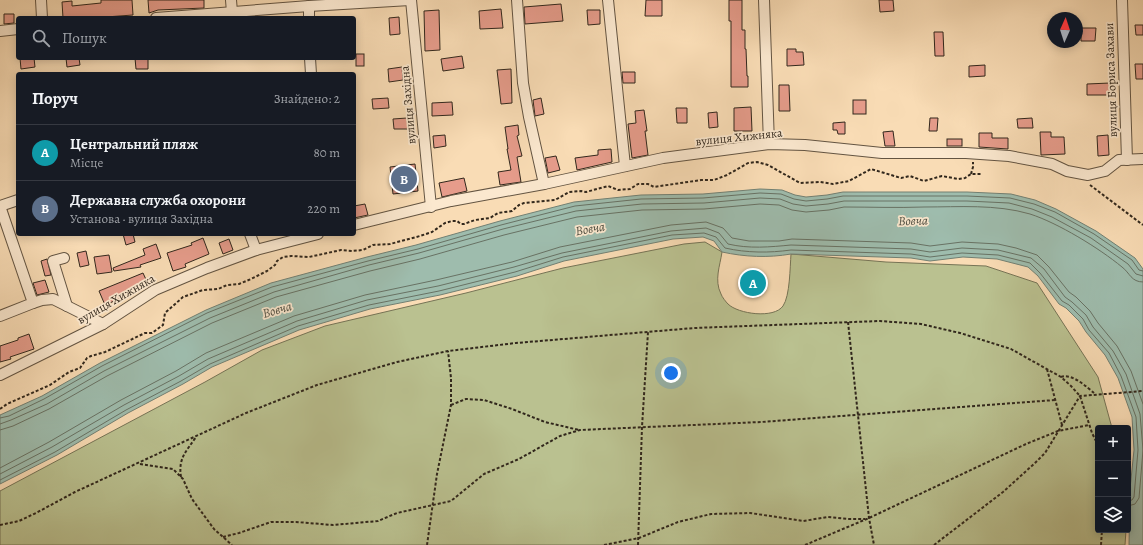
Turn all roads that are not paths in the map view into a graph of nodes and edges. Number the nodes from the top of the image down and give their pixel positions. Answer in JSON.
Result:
{"nodes":[{"id":1,"x":41,"y":0,"type":"edge"},
{"id":2,"x":231,"y":0,"type":"edge"},
{"id":3,"x":411,"y":0,"type":"edge"},
{"id":4,"x":517,"y":0,"type":"edge"},
{"id":5,"x":608,"y":0,"type":"edge"},
{"id":6,"x":764,"y":0,"type":"edge"},
{"id":7,"x":1122,"y":0,"type":"edge"},
{"id":8,"x":281,"y":4,"type":"edge"},
{"id":9,"x":309,"y":6,"type":"junction"},
{"id":10,"x":232,"y":12,"type":"junction"},
{"id":11,"x":42,"y":16,"type":"edge"},
{"id":12,"x":181,"y":16,"type":"edge"},
{"id":13,"x":309,"y":16,"type":"edge"},
{"id":14,"x":16,"y":29,"type":"edge"},
{"id":15,"x":0,"y":31,"type":"edge"},
{"id":16,"x":310,"y":60,"type":"edge"},
{"id":17,"x":310,"y":72,"type":"edge"},
{"id":18,"x":770,"y":144,"type":"junction"},
{"id":19,"x":1143,"y":159,"type":"edge"},
{"id":20,"x":1127,"y":160,"type":"junction"},
{"id":21,"x":625,"y":166,"type":"junction"},
{"id":22,"x":544,"y":184,"type":"junction"},
{"id":23,"x":16,"y":201,"type":"edge"},
{"id":24,"x":0,"y":206,"type":"edge"},
{"id":25,"x":430,"y":207,"type":"junction"},
{"id":26,"x":356,"y":225,"type":"edge"},
{"id":27,"x":251,"y":236,"type":"edge"},
{"id":28,"x":310,"y":236,"type":"edge"},
{"id":29,"x":256,"y":250,"type":"junction"},
{"id":30,"x":64,"y":258,"type":"dead end"},
{"id":31,"x":33,"y":303,"type":"junction"},
{"id":32,"x":67,"y":306,"type":"junction"},
{"id":33,"x":0,"y":316,"type":"edge"},
{"id":34,"x":103,"y":324,"type":"junction"},
{"id":35,"x":0,"y":375,"type":"edge"}],
"edges":[{"from":1,"to":11,"type":"street"},
{"from":2,"to":10,"type":"street"},
{"from":3,"to":9,"type":"street"},
{"from":3,"to":25,"type":"street","name":"вулиця Західна"},
{"from":4,"to":22,"type":"street"},
{"from":5,"to":21,"type":"street"},
{"from":6,"to":18,"type":"street"},
{"from":7,"to":20,"type":"street","name":"вулиця Бориса Захави"},
{"from":8,"to":9,"type":"street"},
{"from":8,"to":10,"type":"street"},
{"from":9,"to":13,"type":"street"},
{"from":10,"to":12,"type":"street"},
{"from":14,"to":15,"type":"street"},
{"from":16,"to":17,"type":"street"},
{"from":18,"to":20,"type":"street","name":"вулиця Хижняка"},
{"from":18,"to":21,"type":"street","name":"вулиця Хижняка"},
{"from":19,"to":20,"type":"street","name":"вулиця Хижняка"},
{"from":21,"to":22,"type":"street","name":"вулиця Хижняка"},
{"from":22,"to":25,"type":"street","name":"вулиця Хижняка"},
{"from":23,"to":24,"type":"street"},
{"from":24,"to":31,"type":"street"},
{"from":25,"to":26,"type":"street","name":"вулиця Хижняка"},
{"from":27,"to":29,"type":"street"},
{"from":28,"to":29,"type":"street","name":"вулиця Хижняка"},
{"from":29,"to":34,"type":"street","name":"вулиця Хижняка"},
{"from":30,"to":32,"type":"street"},
{"from":31,"to":32,"type":"street"},
{"from":31,"to":33,"type":"street"},
{"from":32,"to":34,"type":"street"},
{"from":34,"to":35,"type":"street","name":"вулиця Хижняка"}]}
